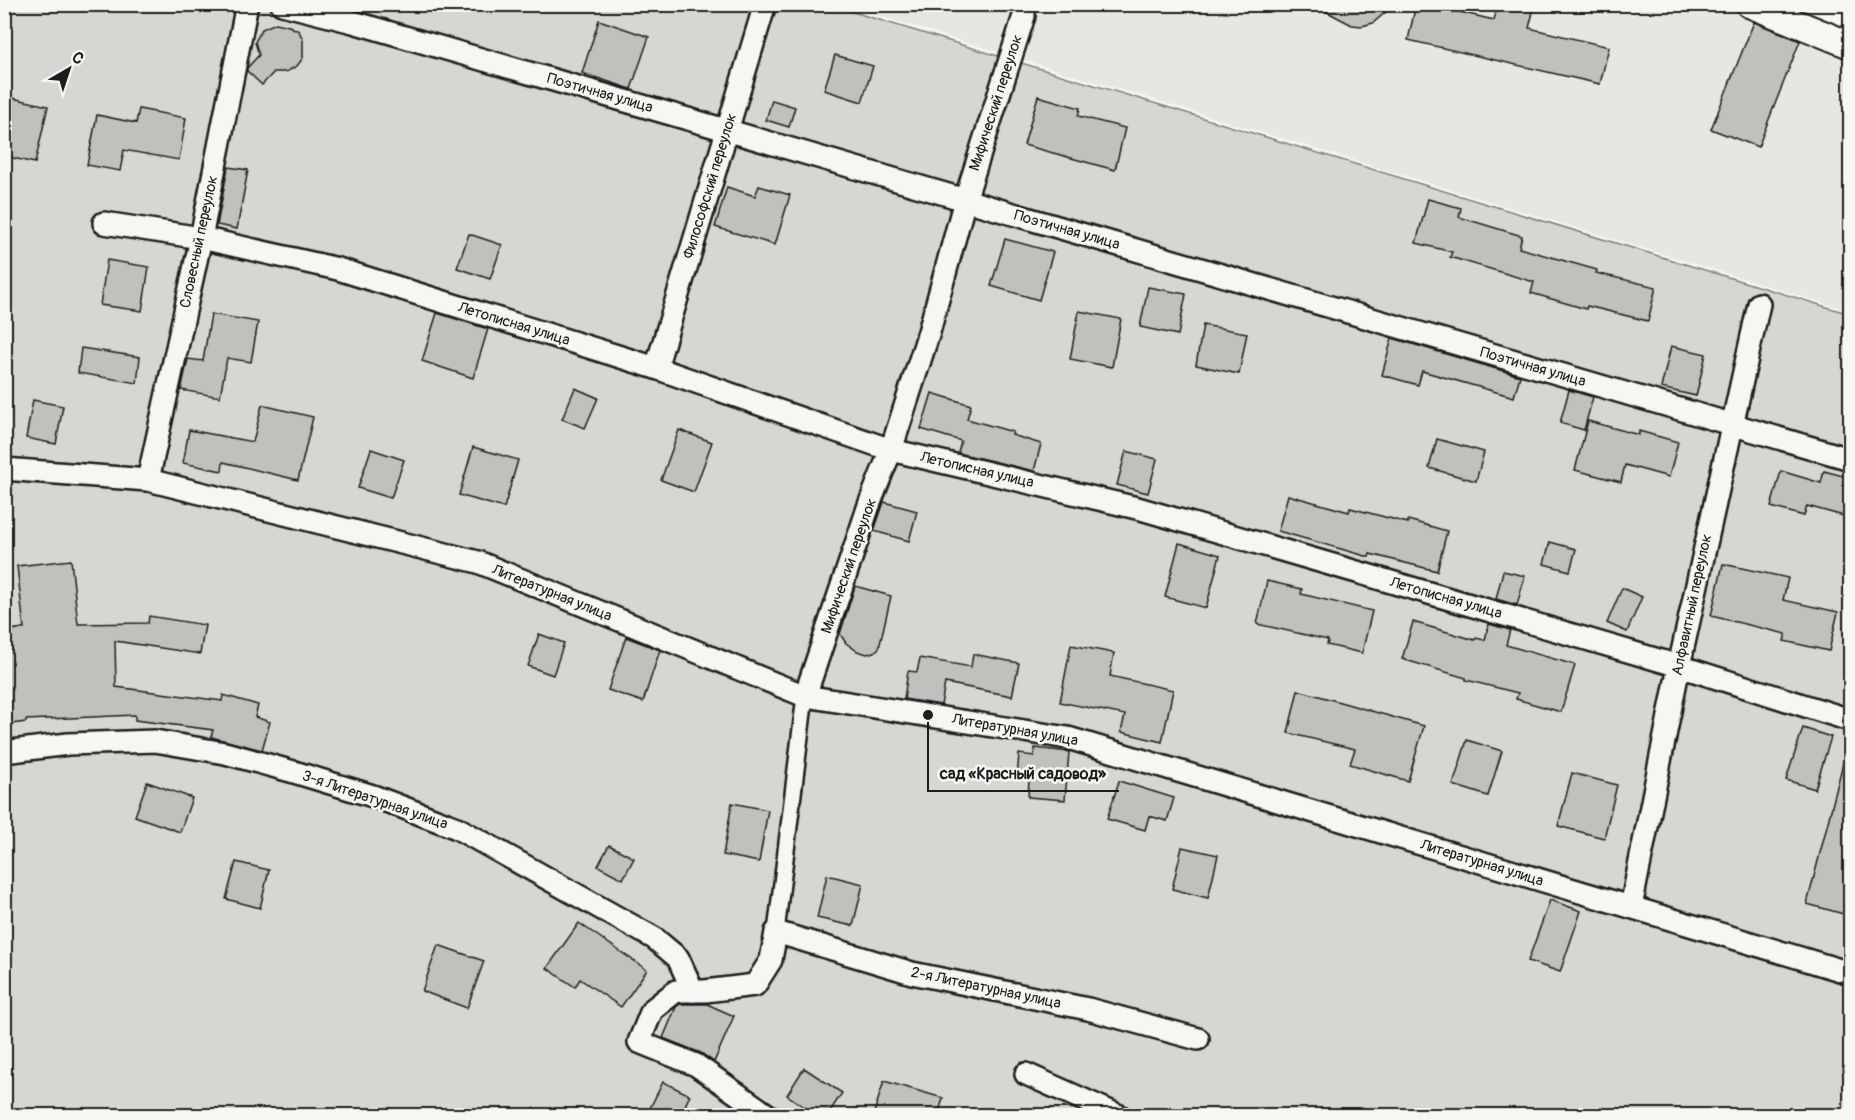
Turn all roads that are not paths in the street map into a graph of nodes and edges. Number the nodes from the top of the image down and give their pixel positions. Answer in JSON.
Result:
{"nodes":[{"id":1,"x":248,"y":4,"type":"edge"},
{"id":2,"x":282,"y":4,"type":"edge"},
{"id":3,"x":765,"y":4,"type":"edge"},
{"id":4,"x":1749,"y":4,"type":"edge"},
{"id":5,"x":1024,"y":10,"type":"edge"},
{"id":6,"x":1851,"y":45,"type":"edge"},
{"id":7,"x":726,"y":130,"type":"junction"},
{"id":8,"x":965,"y":200,"type":"junction"},
{"id":9,"x":104,"y":223,"type":"dead end"},
{"id":10,"x":201,"y":238,"type":"junction"},
{"id":11,"x":1759,"y":304,"type":"dead end"},
{"id":12,"x":656,"y":368,"type":"junction"},
{"id":13,"x":1732,"y":425,"type":"junction"},
{"id":14,"x":891,"y":450,"type":"junction"},
{"id":15,"x":1851,"y":459,"type":"edge"},
{"id":16,"x":4,"y":469,"type":"edge"},
{"id":17,"x":148,"y":480,"type":"junction"},
{"id":18,"x":1679,"y":666,"type":"junction"},
{"id":19,"x":805,"y":696,"type":"junction"},
{"id":20,"x":1851,"y":720,"type":"edge"},
{"id":21,"x":4,"y":752,"type":"edge"},
{"id":22,"x":1631,"y":907,"type":"junction"},
{"id":23,"x":776,"y":932,"type":"junction"},
{"id":24,"x":1851,"y":973,"type":"edge"},
{"id":25,"x":693,"y":991,"type":"junction"},
{"id":26,"x":1198,"y":1040,"type":"dead end"},
{"id":27,"x":1026,"y":1074,"type":"dead end"},
{"id":28,"x":769,"y":1116,"type":"edge"},
{"id":29,"x":1120,"y":1116,"type":"edge"}],
"edges":[{"from":1,"to":10,"type":"street","name":"Словесный переулок"},
{"from":2,"to":7,"type":"street","name":"Поэтичная улица"},
{"from":3,"to":7,"type":"street","name":"Философский переулок"},
{"from":4,"to":6,"type":"street"},
{"from":5,"to":8,"type":"street","name":"Мифический переулок"},
{"from":7,"to":8,"type":"street","name":"Поэтичная улица"},
{"from":7,"to":12,"type":"street","name":"Философский переулок"},
{"from":8,"to":13,"type":"street","name":"Поэтичная улица"},
{"from":8,"to":14,"type":"street","name":"Мифический переулок"},
{"from":9,"to":10,"type":"street","name":"Летописная улица"},
{"from":10,"to":12,"type":"street","name":"Летописная улица"},
{"from":10,"to":17,"type":"street","name":"Словесный переулок"},
{"from":11,"to":13,"type":"street","name":"Алфавитный переулок"},
{"from":12,"to":14,"type":"street","name":"Летописная улица"},
{"from":13,"to":15,"type":"street","name":"Поэтичная улица"},
{"from":13,"to":18,"type":"street","name":"Алфавитный переулок"},
{"from":14,"to":18,"type":"street","name":"Летописная улица"},
{"from":14,"to":19,"type":"street","name":"Мифический переулок"},
{"from":16,"to":17,"type":"street","name":"Литературная улица"},
{"from":17,"to":19,"type":"street","name":"Литературная улица"},
{"from":18,"to":20,"type":"street","name":"Летописная улица"},
{"from":18,"to":22,"type":"street","name":"Алфавитный переулок"},
{"from":19,"to":22,"type":"street","name":"Литературная улица"},
{"from":19,"to":23,"type":"street","name":"Мифический переулок"},
{"from":21,"to":25,"type":"street","name":"3-я Литературная улица"},
{"from":22,"to":24,"type":"street","name":"Литературная улица"},
{"from":23,"to":25,"type":"street","name":"Мифический переулок"},
{"from":23,"to":26,"type":"street","name":"2-я Литературная улица"},
{"from":25,"to":28,"type":"street","name":"Мифический переулок"},
{"from":27,"to":29,"type":"street"}]}
